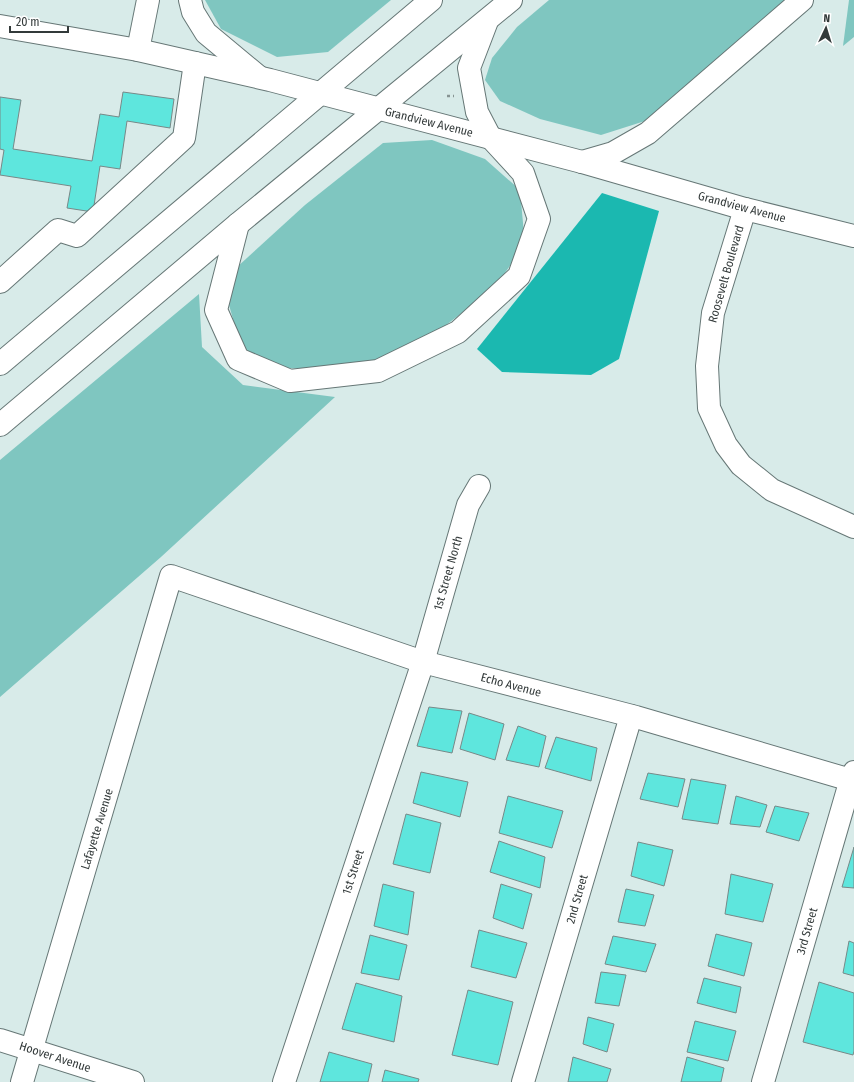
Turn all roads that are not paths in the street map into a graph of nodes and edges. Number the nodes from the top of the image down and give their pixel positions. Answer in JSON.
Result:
{"nodes":[{"id":1,"x":148,"y":0,"type":"edge"},
{"id":2,"x":190,"y":0,"type":"edge"},
{"id":3,"x":511,"y":0,"type":"edge"},
{"id":4,"x":802,"y":0,"type":"edge"},
{"id":5,"x":425,"y":3,"type":"edge"},
{"id":6,"x":486,"y":21,"type":"junction"},
{"id":7,"x":0,"y":26,"type":"edge"},
{"id":8,"x":138,"y":50,"type":"junction"},
{"id":9,"x":195,"y":63,"type":"junction"},
{"id":10,"x":259,"y":77,"type":"junction"},
{"id":11,"x":322,"y":93,"type":"junction"},
{"id":12,"x":378,"y":109,"type":"junction"},
{"id":13,"x":490,"y":137,"type":"junction"},
{"id":14,"x":582,"y":162,"type":"junction"},
{"id":15,"x":745,"y":209,"type":"junction"},
{"id":16,"x":238,"y":224,"type":"junction"},
{"id":17,"x":854,"y":236,"type":"edge"},
{"id":18,"x":0,"y":282,"type":"edge"},
{"id":19,"x":0,"y":364,"type":"edge"},
{"id":20,"x":0,"y":425,"type":"edge"},
{"id":21,"x":479,"y":486,"type":"dead end"},
{"id":22,"x":854,"y":527,"type":"edge"},
{"id":23,"x":172,"y":576,"type":"joint"},
{"id":24,"x":423,"y":662,"type":"junction"},
{"id":25,"x":630,"y":716,"type":"junction"},
{"id":26,"x":853,"y":778,"type":"edge"},
{"id":27,"x":0,"y":1040,"type":"edge"},
{"id":28,"x":31,"y":1050,"type":"junction"},
{"id":29,"x":22,"y":1082,"type":"edge"},
{"id":30,"x":133,"y":1082,"type":"edge"},
{"id":31,"x":284,"y":1082,"type":"edge"},
{"id":32,"x":523,"y":1082,"type":"edge"},
{"id":33,"x":763,"y":1082,"type":"edge"}],
"edges":[{"from":1,"to":8,"type":"main road"},
{"from":2,"to":10,"type":"main road"},
{"from":3,"to":6,"type":"main road"},
{"from":4,"to":14,"type":"main road"},
{"from":5,"to":11,"type":"main road"},
{"from":6,"to":12,"type":"main road"},
{"from":6,"to":13,"type":"main road"},
{"from":7,"to":8,"type":"main road","name":"Grandview Avenue"},
{"from":8,"to":9,"type":"main road","name":"Grandview Avenue"},
{"from":9,"to":10,"type":"main road","name":"Grandview Avenue"},
{"from":9,"to":18,"type":"main road"},
{"from":10,"to":11,"type":"main road","name":"Grandview Avenue"},
{"from":11,"to":12,"type":"main road","name":"Grandview Avenue"},
{"from":11,"to":19,"type":"main road"},
{"from":12,"to":13,"type":"main road","name":"Grandview Avenue"},
{"from":12,"to":16,"type":"main road"},
{"from":13,"to":14,"type":"main road","name":"Grandview Avenue"},
{"from":13,"to":16,"type":"main road"},
{"from":14,"to":15,"type":"main road","name":"Grandview Avenue"},
{"from":15,"to":17,"type":"main road","name":"Grandview Avenue"},
{"from":15,"to":22,"type":"main road","name":"Roosevelt Boulevard"},
{"from":16,"to":20,"type":"main road"},
{"from":21,"to":24,"type":"main road","name":"1st Street North"},
{"from":23,"to":24,"type":"main road","name":"Echo Avenue"},
{"from":23,"to":28,"type":"main road","name":"Lafayette Avenue"},
{"from":24,"to":25,"type":"main road","name":"Echo Avenue"},
{"from":24,"to":31,"type":"main road","name":"1st Street"},
{"from":25,"to":26,"type":"main road","name":"Echo Avenue"},
{"from":25,"to":32,"type":"main road","name":"2nd Street"},
{"from":26,"to":33,"type":"main road","name":"3rd Street"},
{"from":27,"to":28,"type":"main road","name":"Hoover Avenue"},
{"from":28,"to":29,"type":"main road","name":"Lafayette Avenue"},
{"from":28,"to":30,"type":"main road","name":"Hoover Avenue"}]}
